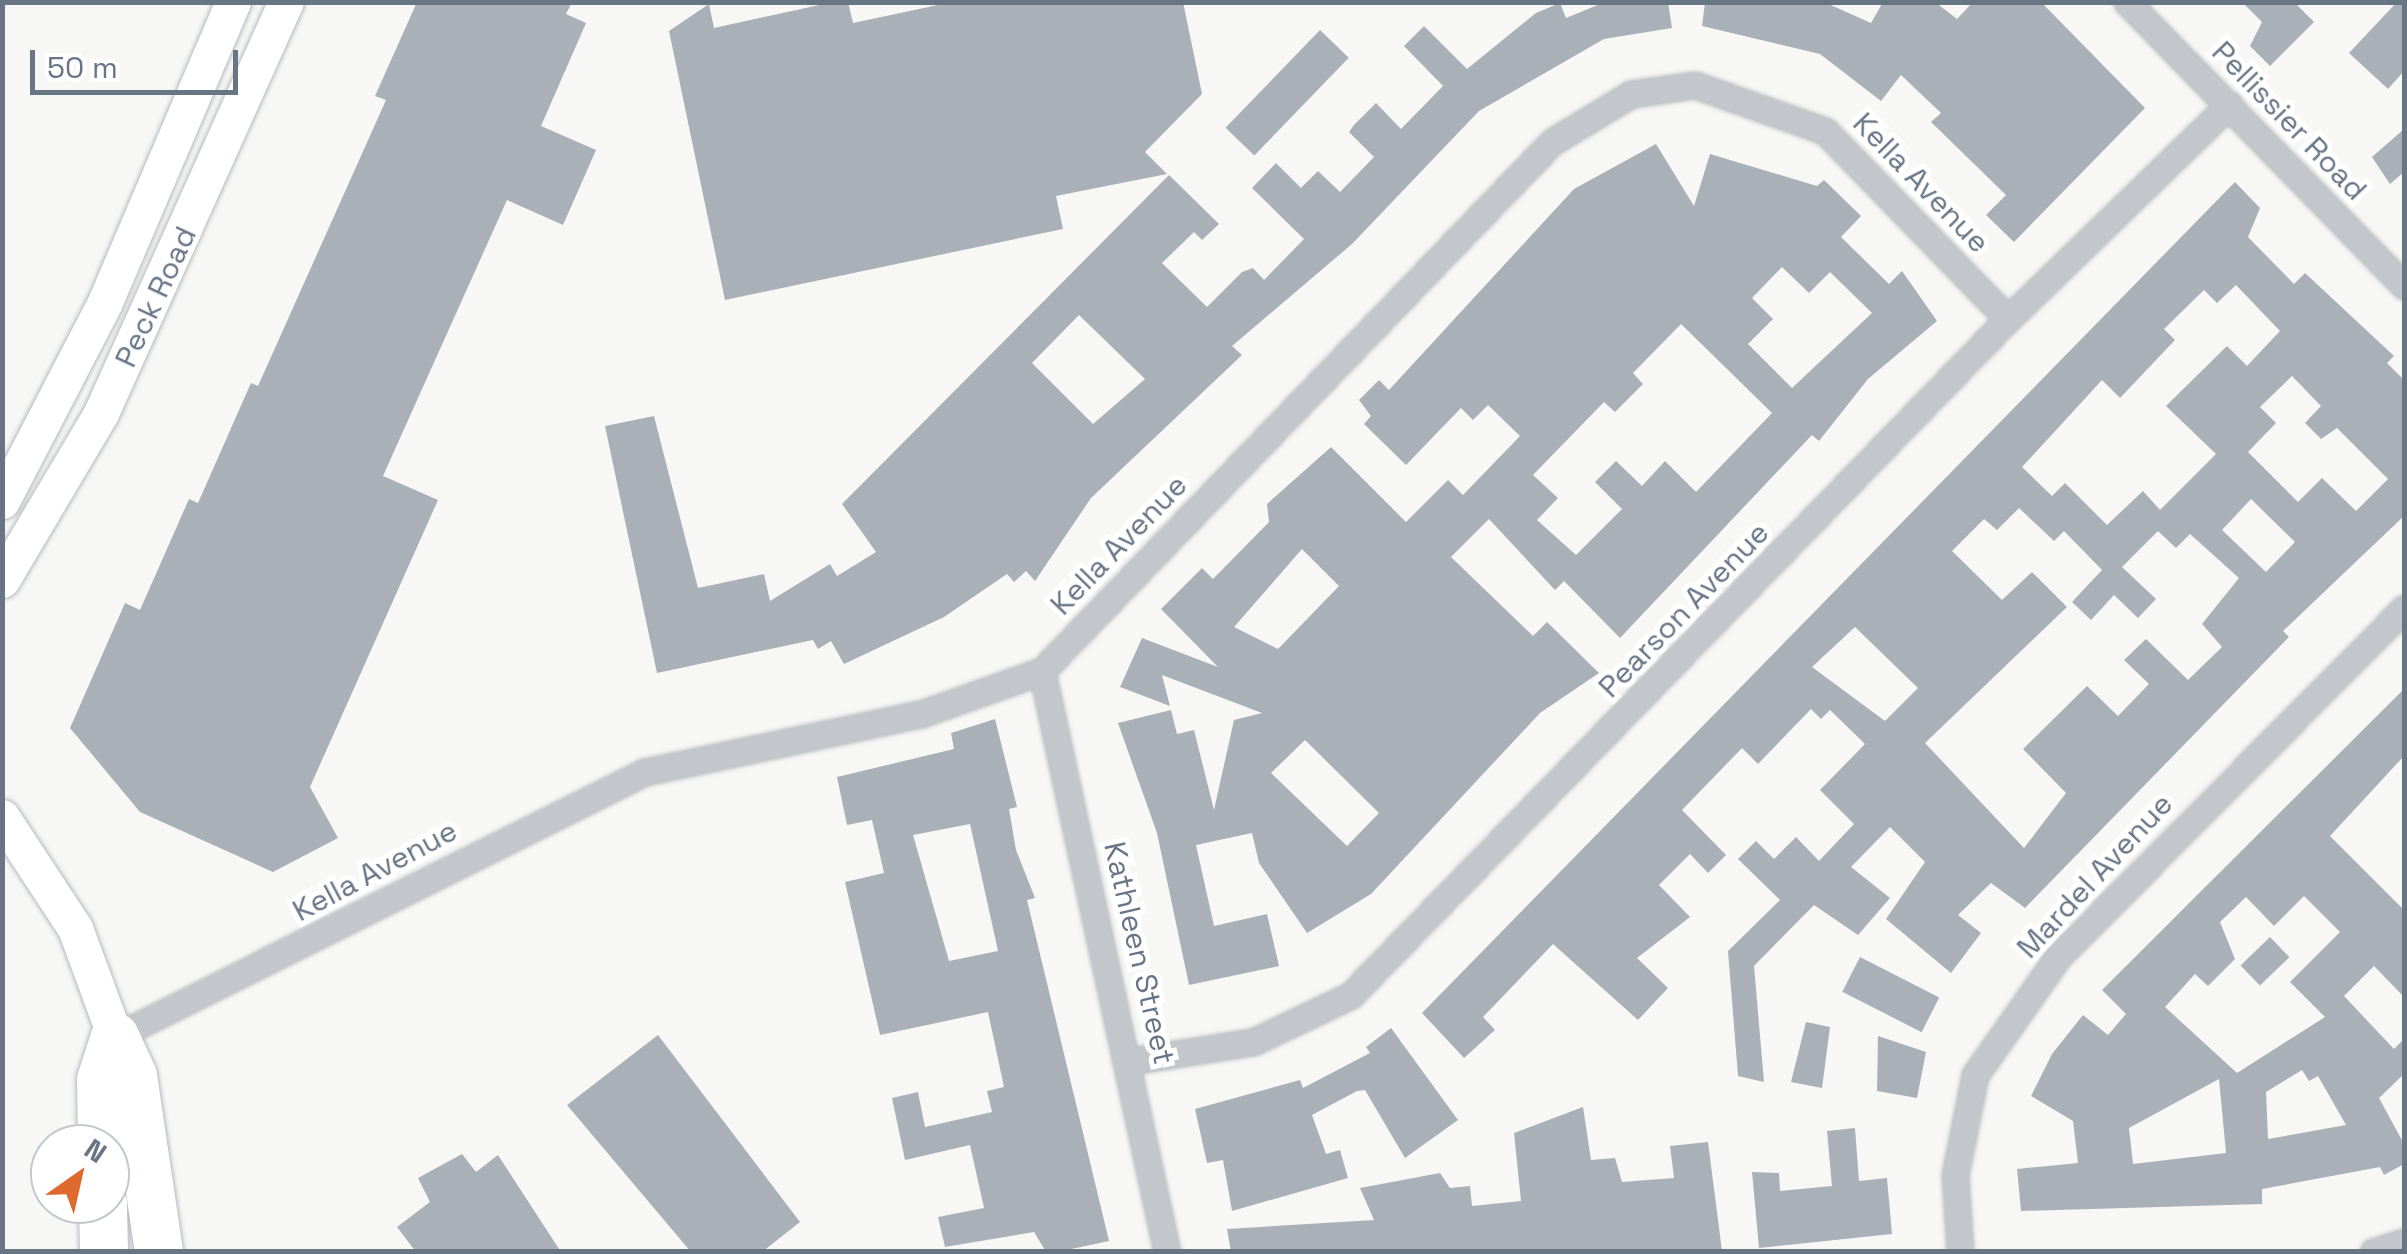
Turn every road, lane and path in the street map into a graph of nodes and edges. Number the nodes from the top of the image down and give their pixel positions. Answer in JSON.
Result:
{"nodes":[{"id":1,"x":233,"y":2,"type":"edge"},
{"id":2,"x":286,"y":2,"type":"edge"},
{"id":3,"x":2127,"y":2,"type":"edge"},
{"id":4,"x":2228,"y":105,"type":"junction"},
{"id":5,"x":2404,"y":286,"type":"edge"},
{"id":6,"x":2008,"y":318,"type":"junction"},
{"id":7,"x":2,"y":501,"type":"edge"},
{"id":8,"x":2,"y":580,"type":"edge"},
{"id":9,"x":2404,"y":609,"type":"edge"},
{"id":10,"x":1042,"y":671,"type":"junction"},
{"id":11,"x":2,"y":816,"type":"edge"},
{"id":12,"x":115,"y":1037,"type":"junction"},
{"id":13,"x":1130,"y":1061,"type":"junction"},
{"id":14,"x":101,"y":1124,"type":"edge"},
{"id":15,"x":103,"y":1224,"type":"edge"},
{"id":16,"x":2404,"y":1242,"type":"edge"},
{"id":17,"x":104,"y":1252,"type":"edge"},
{"id":18,"x":159,"y":1252,"type":"edge"},
{"id":19,"x":1167,"y":1252,"type":"edge"},
{"id":20,"x":1960,"y":1252,"type":"edge"},
{"id":21,"x":2374,"y":1252,"type":"edge"}],
"edges":[{"from":1,"to":7,"type":"main road","name":"Peck Road"},
{"from":2,"to":8,"type":"main road","name":"Peck Road"},
{"from":3,"to":4,"type":"street","name":"Pellissier Road"},
{"from":4,"to":5,"type":"street","name":"Pellissier Road"},
{"from":4,"to":6,"type":"street","name":"Pearson Avenue"},
{"from":6,"to":10,"type":"street","name":"Kella Avenue"},
{"from":6,"to":13,"type":"street","name":"Pearson Avenue"},
{"from":9,"to":20,"type":"street","name":"Mardel Avenue"},
{"from":10,"to":12,"type":"street","name":"Kella Avenue"},
{"from":10,"to":13,"type":"street","name":"Kathleen Street"},
{"from":11,"to":12,"type":"main road"},
{"from":12,"to":14,"type":"highway"},
{"from":12,"to":18,"type":"highway"},
{"from":13,"to":19,"type":"street","name":"Kathleen Street"},
{"from":15,"to":17,"type":"highway"},
{"from":16,"to":21,"type":"street"}]}
